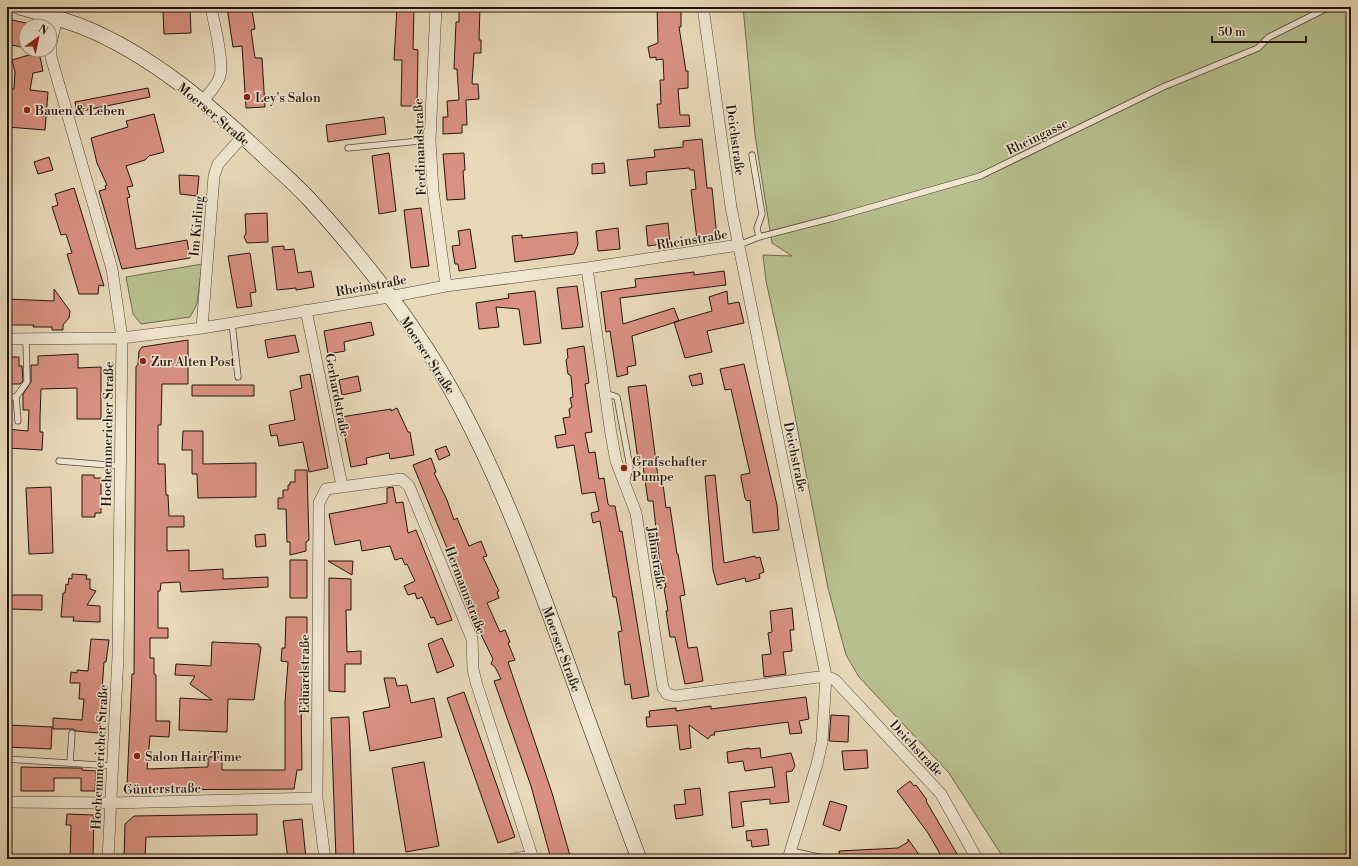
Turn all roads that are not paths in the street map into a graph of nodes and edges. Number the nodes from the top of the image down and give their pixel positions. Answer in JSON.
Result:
{"nodes":[{"id":1,"x":20,"y":7,"type":"edge"},
{"id":2,"x":211,"y":7,"type":"edge"},
{"id":3,"x":436,"y":7,"type":"edge"},
{"id":4,"x":703,"y":7,"type":"edge"},
{"id":5,"x":1329,"y":7,"type":"edge"},
{"id":6,"x":56,"y":18,"type":"edge"},
{"id":7,"x":58,"y":19,"type":"edge"},
{"id":8,"x":51,"y":58,"type":"edge"},
{"id":9,"x":202,"y":102,"type":"junction"},
{"id":10,"x":243,"y":136,"type":"junction"},
{"id":11,"x":430,"y":140,"type":"junction"},
{"id":12,"x":348,"y":148,"type":"dead end"},
{"id":13,"x":752,"y":155,"type":"dead end"},
{"id":14,"x":759,"y":237,"type":"junction"},
{"id":15,"x":738,"y":245,"type":"junction"},
{"id":16,"x":587,"y":268,"type":"junction"},
{"id":17,"x":446,"y":286,"type":"junction"},
{"id":18,"x":389,"y":297,"type":"junction"},
{"id":19,"x":306,"y":310,"type":"junction"},
{"id":20,"x":232,"y":322,"type":"junction"},
{"id":21,"x":202,"y":328,"type":"junction"},
{"id":22,"x":122,"y":338,"type":"junction"},
{"id":23,"x":7,"y":339,"type":"edge"},
{"id":24,"x":26,"y":339,"type":"junction"},
{"id":25,"x":238,"y":377,"type":"dead end"},
{"id":26,"x":7,"y":397,"type":"edge"},
{"id":27,"x":16,"y":397,"type":"junction"},
{"id":28,"x":18,"y":421,"type":"dead end"},
{"id":29,"x":59,"y":461,"type":"dead end"},
{"id":30,"x":120,"y":466,"type":"junction"},
{"id":31,"x":342,"y":486,"type":"junction"},
{"id":32,"x":326,"y":490,"type":"joint"},
{"id":33,"x":826,"y":676,"type":"junction"},
{"id":34,"x":72,"y":733,"type":"dead end"},
{"id":35,"x":7,"y":759,"type":"edge"},
{"id":36,"x":70,"y":763,"type":"junction"},
{"id":37,"x":112,"y":766,"type":"junction"},
{"id":38,"x":317,"y":798,"type":"junction"},
{"id":39,"x":7,"y":802,"type":"edge"},
{"id":40,"x":111,"y":803,"type":"junction"},
{"id":41,"x":789,"y":855,"type":"edge"},
{"id":42,"x":533,"y":857,"type":"edge"},
{"id":43,"x":108,"y":859,"type":"edge"},
{"id":44,"x":324,"y":859,"type":"edge"},
{"id":45,"x":513,"y":859,"type":"edge"},
{"id":46,"x":639,"y":859,"type":"edge"},
{"id":47,"x":828,"y":859,"type":"edge"},
{"id":48,"x":977,"y":859,"type":"edge"}],
"edges":[{"from":1,"to":6,"type":"main road","name":"Moerser Straße"},
{"from":2,"to":9,"type":"street"},
{"from":3,"to":11,"type":"street","name":"Ferdinandstraße"},
{"from":4,"to":15,"type":"street","name":"Deichstraße"},
{"from":5,"to":14,"type":"lane","name":"Rheingasse"},
{"from":7,"to":9,"type":"main road","name":"Moerser Straße"},
{"from":8,"to":22,"type":"street","name":"Hochemmericher Straße"},
{"from":9,"to":10,"type":"main road","name":"Moerser Straße"},
{"from":10,"to":18,"type":"main road","name":"Moerser Straße"},
{"from":10,"to":21,"type":"street","name":"Im Kirling"},
{"from":11,"to":12,"type":"lane"},
{"from":11,"to":17,"type":"street","name":"Ferdinandstraße"},
{"from":13,"to":14,"type":"lane"},
{"from":14,"to":15,"type":"lane","name":"Rheingasse"},
{"from":15,"to":16,"type":"street","name":"Rheinstraße"},
{"from":15,"to":33,"type":"street","name":"Deichstraße"},
{"from":16,"to":17,"type":"street","name":"Rheinstraße"},
{"from":16,"to":33,"type":"street","name":"Jahnstraße"},
{"from":17,"to":18,"type":"street","name":"Rheinstraße"},
{"from":18,"to":19,"type":"street","name":"Rheinstraße"},
{"from":18,"to":46,"type":"main road","name":"Moerser Straße"},
{"from":19,"to":20,"type":"street","name":"Rheinstraße"},
{"from":19,"to":31,"type":"street","name":"Gerhardstraße"},
{"from":20,"to":21,"type":"street","name":"Rheinstraße"},
{"from":20,"to":25,"type":"lane"},
{"from":21,"to":22,"type":"street","name":"Rheinstraße"},
{"from":22,"to":24,"type":"street","name":"Rheinstraße"},
{"from":22,"to":30,"type":"street","name":"Hochemmericher Straße"},
{"from":23,"to":24,"type":"street","name":"Rheinstraße"},
{"from":24,"to":27,"type":"lane"},
{"from":26,"to":27,"type":"lane"},
{"from":27,"to":28,"type":"lane"},
{"from":29,"to":30,"type":"lane"},
{"from":30,"to":37,"type":"street","name":"Hochemmericher Straße"},
{"from":31,"to":32,"type":"street","name":"Hermannstraße"},
{"from":31,"to":42,"type":"street","name":"Hermannstraße"},
{"from":32,"to":38,"type":"street","name":"Eduardstraße"},
{"from":33,"to":41,"type":"street"},
{"from":33,"to":48,"type":"street","name":"Deichstraße"},
{"from":34,"to":36,"type":"lane"},
{"from":35,"to":36,"type":"lane"},
{"from":36,"to":37,"type":"lane"},
{"from":37,"to":40,"type":"street","name":"Hochemmericher Straße"},
{"from":38,"to":40,"type":"street","name":"Günterstraße"},
{"from":38,"to":44,"type":"street","name":"Eduardstraße"},
{"from":39,"to":40,"type":"street","name":"Günterstraße"},
{"from":40,"to":43,"type":"street","name":"Hochemmericher Straße"},
{"from":41,"to":47,"type":"lane"},
{"from":42,"to":45,"type":"street"}]}
